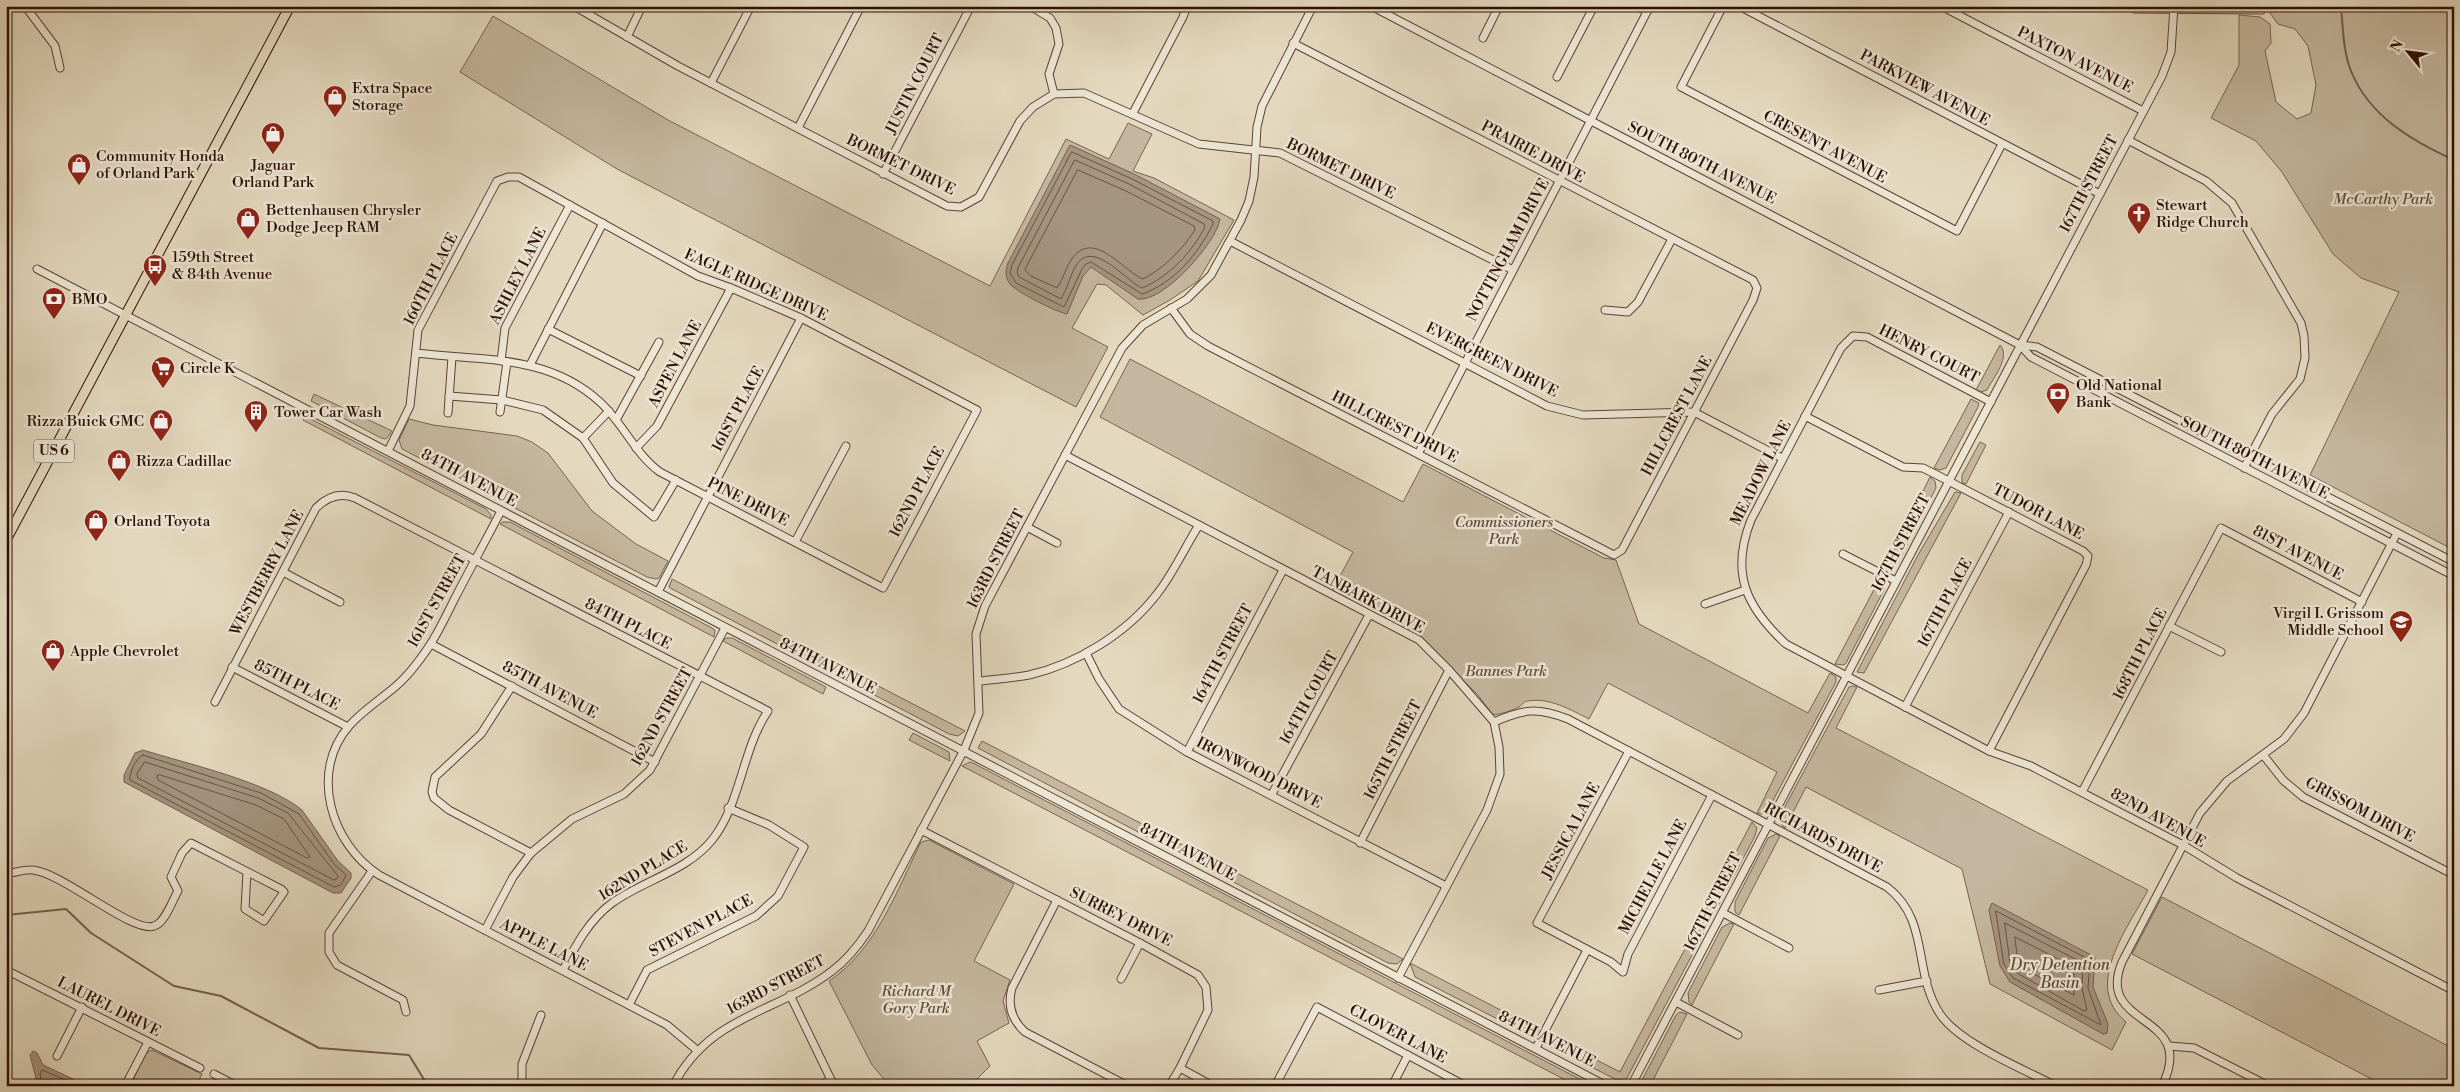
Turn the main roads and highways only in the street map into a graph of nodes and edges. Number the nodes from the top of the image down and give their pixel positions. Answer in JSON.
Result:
{"nodes":[{"id":1,"x":290,"y":6,"type":"edge"},
{"id":2,"x":6,"y":540,"type":"edge"}],
"edges":[{"from":1,"to":2,"type":"main road","number":"US 6"}]}
